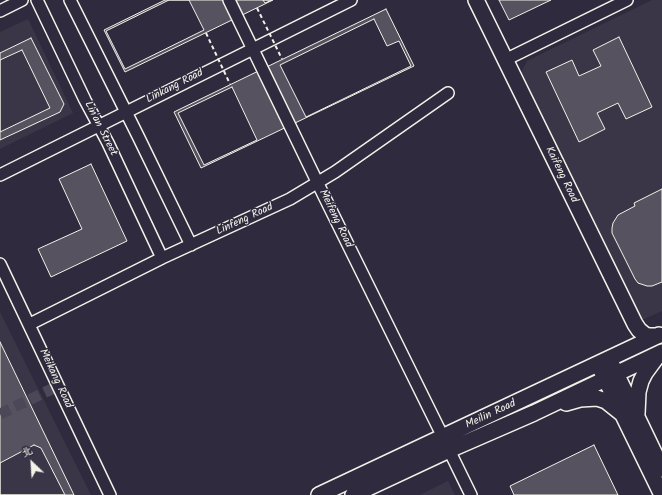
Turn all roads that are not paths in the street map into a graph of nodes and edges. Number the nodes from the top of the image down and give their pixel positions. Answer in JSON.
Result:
{"nodes":[{"id":1,"x":22,"y":0,"type":"edge"},
{"id":2,"x":37,"y":0,"type":"edge"},
{"id":3,"x":70,"y":0,"type":"edge"},
{"id":4,"x":229,"y":0,"type":"edge"},
{"id":5,"x":351,"y":0,"type":"edge"},
{"id":6,"x":476,"y":0,"type":"edge"},
{"id":7,"x":627,"y":0,"type":"edge"},
{"id":8,"x":0,"y":11,"type":"edge"},
{"id":9,"x":252,"y":49,"type":"junction"},
{"id":10,"x":505,"y":60,"type":"junction"},
{"id":11,"x":448,"y":93,"type":"dead end"},
{"id":12,"x":125,"y":112,"type":"junction"},
{"id":13,"x":99,"y":125,"type":"junction"},
{"id":14,"x":0,"y":175,"type":"edge"},
{"id":15,"x":318,"y":183,"type":"junction"},
{"id":16,"x":190,"y":245,"type":"junction"},
{"id":17,"x":162,"y":258,"type":"junction"},
{"id":18,"x":0,"y":264,"type":"edge"},
{"id":19,"x":30,"y":324,"type":"junction"},
{"id":20,"x":660,"y":335,"type":"edge"},
{"id":21,"x":662,"y":352,"type":"edge"},
{"id":22,"x":603,"y":362,"type":"junction"},
{"id":23,"x":610,"y":376,"type":"junction"},
{"id":24,"x":534,"y":413,"type":"junction"},
{"id":25,"x":623,"y":415,"type":"junction"},
{"id":26,"x":638,"y":419,"type":"junction"},
{"id":27,"x":446,"y":444,"type":"junction"},
{"id":28,"x":662,"y":469,"type":"edge"},
{"id":29,"x":110,"y":495,"type":"edge"},
{"id":30,"x":319,"y":495,"type":"edge"},
{"id":31,"x":353,"y":495,"type":"edge"},
{"id":32,"x":471,"y":495,"type":"edge"},
{"id":33,"x":662,"y":495,"type":"edge"}],
"edges":[{"from":1,"to":8,"type":"street"},
{"from":2,"to":13,"type":"street","name":"Lin'an Street"},
{"from":3,"to":12,"type":"street"},
{"from":4,"to":9,"type":"street","name":"Meifeng Road"},
{"from":5,"to":9,"type":"street","name":"Linkang Road"},
{"from":6,"to":10,"type":"main road","name":"Kaifeng Road"},
{"from":7,"to":10,"type":"street"},
{"from":9,"to":12,"type":"street","name":"Linkang Road"},
{"from":9,"to":15,"type":"street","name":"Meifeng Road"},
{"from":10,"to":20,"type":"main road","name":"Kaifeng Road"},
{"from":11,"to":15,"type":"street","name":"Linfeng Road"},
{"from":12,"to":13,"type":"street","name":"Linkang Road"},
{"from":12,"to":16,"type":"street"},
{"from":13,"to":14,"type":"street","name":"Linkang Road"},
{"from":13,"to":17,"type":"street","name":"Lin'an Street"},
{"from":15,"to":16,"type":"street","name":"Linfeng Road"},
{"from":15,"to":27,"type":"street","name":"Meifeng Road"},
{"from":16,"to":17,"type":"street","name":"Linfeng Road"},
{"from":17,"to":19,"type":"street","name":"Linfeng Road"},
{"from":18,"to":19,"type":"street","name":"Meikang Road"},
{"from":19,"to":29,"type":"street","name":"Meikang Road"},
{"from":20,"to":22,"type":"main road","name":"Meilin Road"},
{"from":21,"to":23,"type":"main road","name":"Meilin Road"},
{"from":21,"to":26,"type":"main road"},
{"from":22,"to":23,"type":"main road"},
{"from":22,"to":27,"type":"main road","name":"Meilin Road"},
{"from":23,"to":24,"type":"main road","name":"Meilin Road"},
{"from":23,"to":25,"type":"main road"},
{"from":23,"to":26,"type":"main road"},
{"from":24,"to":25,"type":"main road"},
{"from":24,"to":27,"type":"main road","name":"Meilin Road"},
{"from":25,"to":33,"type":"main road"},
{"from":26,"to":28,"type":"main road"},
{"from":27,"to":30,"type":"main road","name":"Meilin Road"},
{"from":27,"to":31,"type":"main road","name":"Meilin Road"},
{"from":27,"to":32,"type":"street","name":"Meifeng Road"}]}
